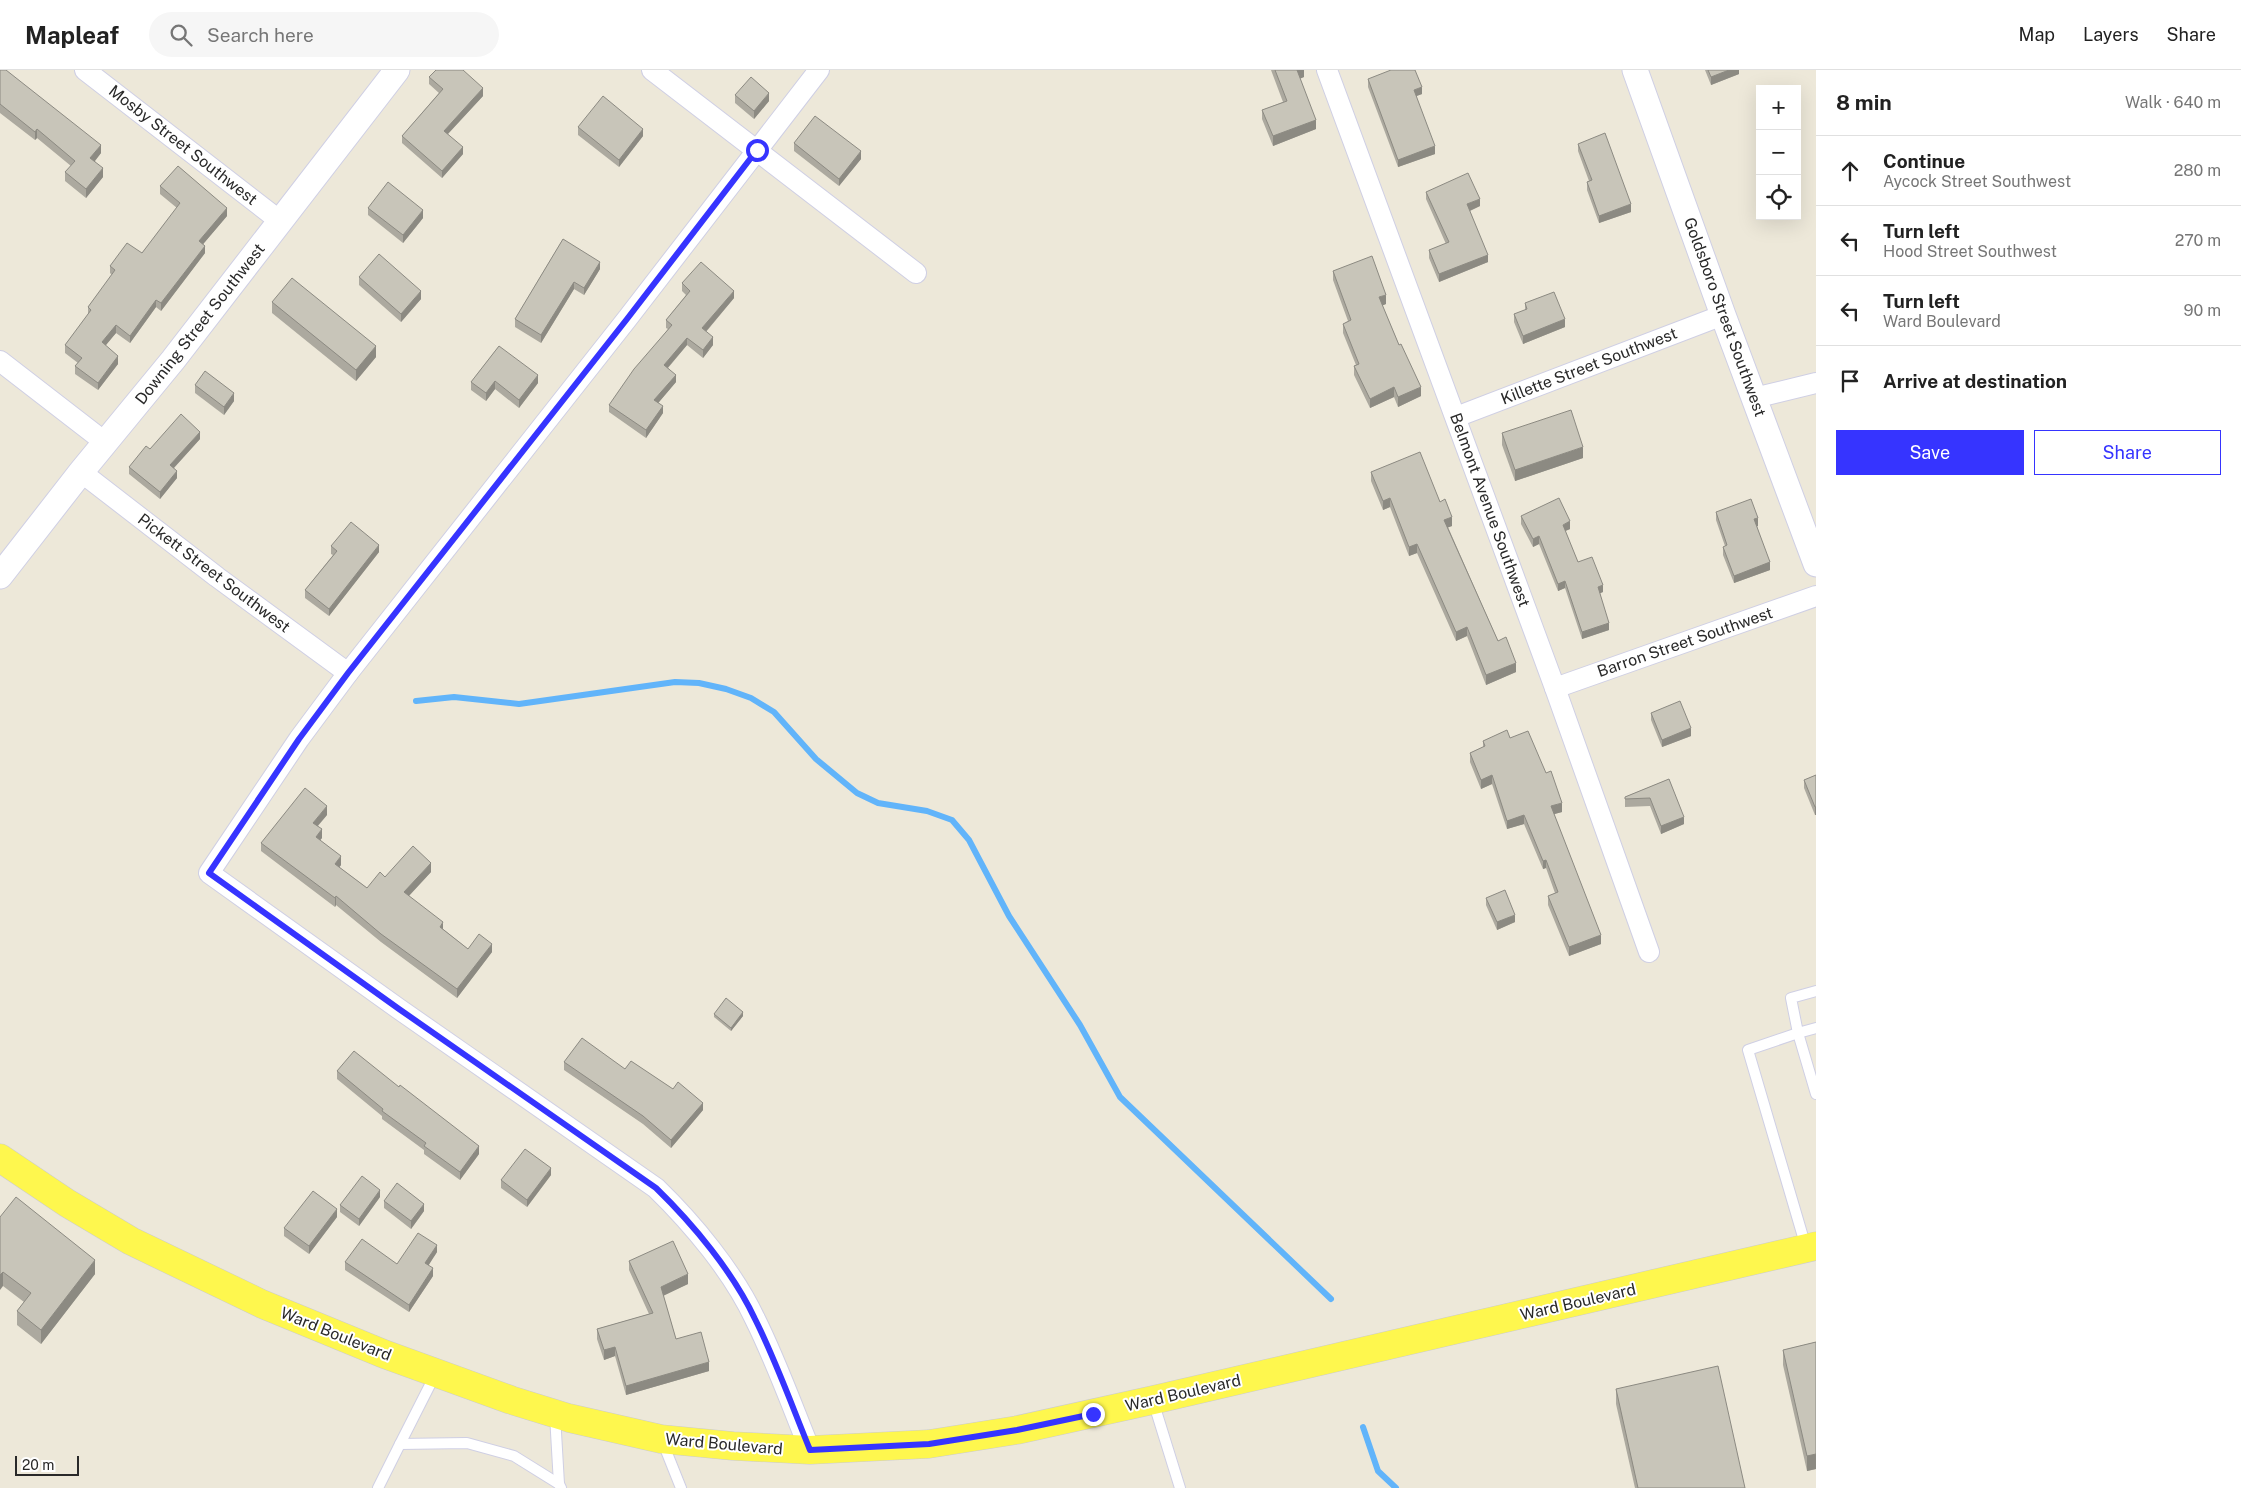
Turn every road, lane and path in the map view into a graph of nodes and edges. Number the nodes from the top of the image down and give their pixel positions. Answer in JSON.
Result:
{"nodes":[{"id":1,"x":85,"y":70,"type":"edge"},
{"id":2,"x":397,"y":70,"type":"edge"},
{"id":3,"x":652,"y":70,"type":"edge"},
{"id":4,"x":819,"y":70,"type":"edge"},
{"id":5,"x":1327,"y":70,"type":"edge"},
{"id":6,"x":1635,"y":70,"type":"edge"},
{"id":7,"x":757,"y":150,"type":"junction"},
{"id":8,"x":280,"y":221,"type":"junction"},
{"id":9,"x":916,"y":274,"type":"dead end"},
{"id":10,"x":1723,"y":315,"type":"junction"},
{"id":11,"x":0,"y":361,"type":"edge"},
{"id":12,"x":1816,"y":384,"type":"edge"},
{"id":13,"x":1754,"y":398,"type":"junction"},
{"id":14,"x":1456,"y":417,"type":"junction"},
{"id":15,"x":106,"y":443,"type":"junction"},
{"id":16,"x":81,"y":472,"type":"junction"},
{"id":17,"x":1816,"y":564,"type":"edge"},
{"id":18,"x":0,"y":576,"type":"edge"},
{"id":19,"x":1816,"y":596,"type":"edge"},
{"id":20,"x":348,"y":673,"type":"junction"},
{"id":21,"x":1555,"y":688,"type":"junction"},
{"id":22,"x":1649,"y":952,"type":"dead end"},
{"id":23,"x":1816,"y":991,"type":"edge"},
{"id":24,"x":1816,"y":1028,"type":"edge"},
{"id":25,"x":1798,"y":1033,"type":"junction"},
{"id":26,"x":1816,"y":1094,"type":"edge"},
{"id":27,"x":0,"y":1158,"type":"edge"},
{"id":28,"x":1811,"y":1247,"type":"edge"},
{"id":29,"x":437,"y":1373,"type":"junction"},
{"id":30,"x":1153,"y":1400,"type":"junction"},
{"id":31,"x":555,"y":1414,"type":"junction"},
{"id":32,"x":661,"y":1439,"type":"junction"},
{"id":33,"x":400,"y":1444,"type":"junction"},
{"id":34,"x":810,"y":1450,"type":"junction"},
{"id":35,"x":560,"y":1486,"type":"edge"},
{"id":36,"x":378,"y":1488,"type":"edge"},
{"id":37,"x":681,"y":1488,"type":"edge"},
{"id":38,"x":1180,"y":1488,"type":"edge"}],
"edges":[{"from":1,"to":8,"type":"street","name":"Mosby Street Southwest"},
{"from":2,"to":8,"type":"street","name":"Downing Street Southwest"},
{"from":3,"to":7,"type":"street"},
{"from":4,"to":7,"type":"street"},
{"from":5,"to":14,"type":"street","name":"Belmont Avenue Southwest"},
{"from":6,"to":10,"type":"street","name":"Goldsboro Street Southwest"},
{"from":7,"to":9,"type":"street"},
{"from":7,"to":20,"type":"street"},
{"from":8,"to":15,"type":"street","name":"Downing Street Southwest"},
{"from":10,"to":13,"type":"street","name":"Goldsboro Street Southwest"},
{"from":10,"to":14,"type":"street","name":"Killette Street Southwest"},
{"from":11,"to":15,"type":"street"},
{"from":12,"to":13,"type":"street"},
{"from":13,"to":17,"type":"street","name":"Goldsboro Street Southwest"},
{"from":14,"to":21,"type":"street","name":"Belmont Avenue Southwest"},
{"from":15,"to":16,"type":"street","name":"Downing Street Southwest"},
{"from":16,"to":18,"type":"street","name":"Downing Street Southwest"},
{"from":16,"to":20,"type":"street","name":"Pickett Street Southwest"},
{"from":19,"to":21,"type":"street","name":"Barron Street Southwest"},
{"from":20,"to":34,"type":"street"},
{"from":21,"to":22,"type":"street","name":"Belmont Avenue Southwest"},
{"from":23,"to":25,"type":"lane"},
{"from":24,"to":25,"type":"lane"},
{"from":25,"to":26,"type":"lane"},
{"from":25,"to":28,"type":"lane"},
{"from":27,"to":29,"type":"main road","name":"Ward Boulevard"},
{"from":28,"to":30,"type":"main road","name":"Ward Boulevard"},
{"from":29,"to":31,"type":"main road","name":"Ward Boulevard"},
{"from":29,"to":33,"type":"lane"},
{"from":30,"to":34,"type":"main road","name":"Ward Boulevard"},
{"from":30,"to":38,"type":"lane"},
{"from":31,"to":32,"type":"main road","name":"Ward Boulevard"},
{"from":31,"to":35,"type":"lane"},
{"from":32,"to":34,"type":"main road","name":"Ward Boulevard"},
{"from":32,"to":37,"type":"lane"},
{"from":33,"to":35,"type":"lane"},
{"from":33,"to":36,"type":"lane"}]}
